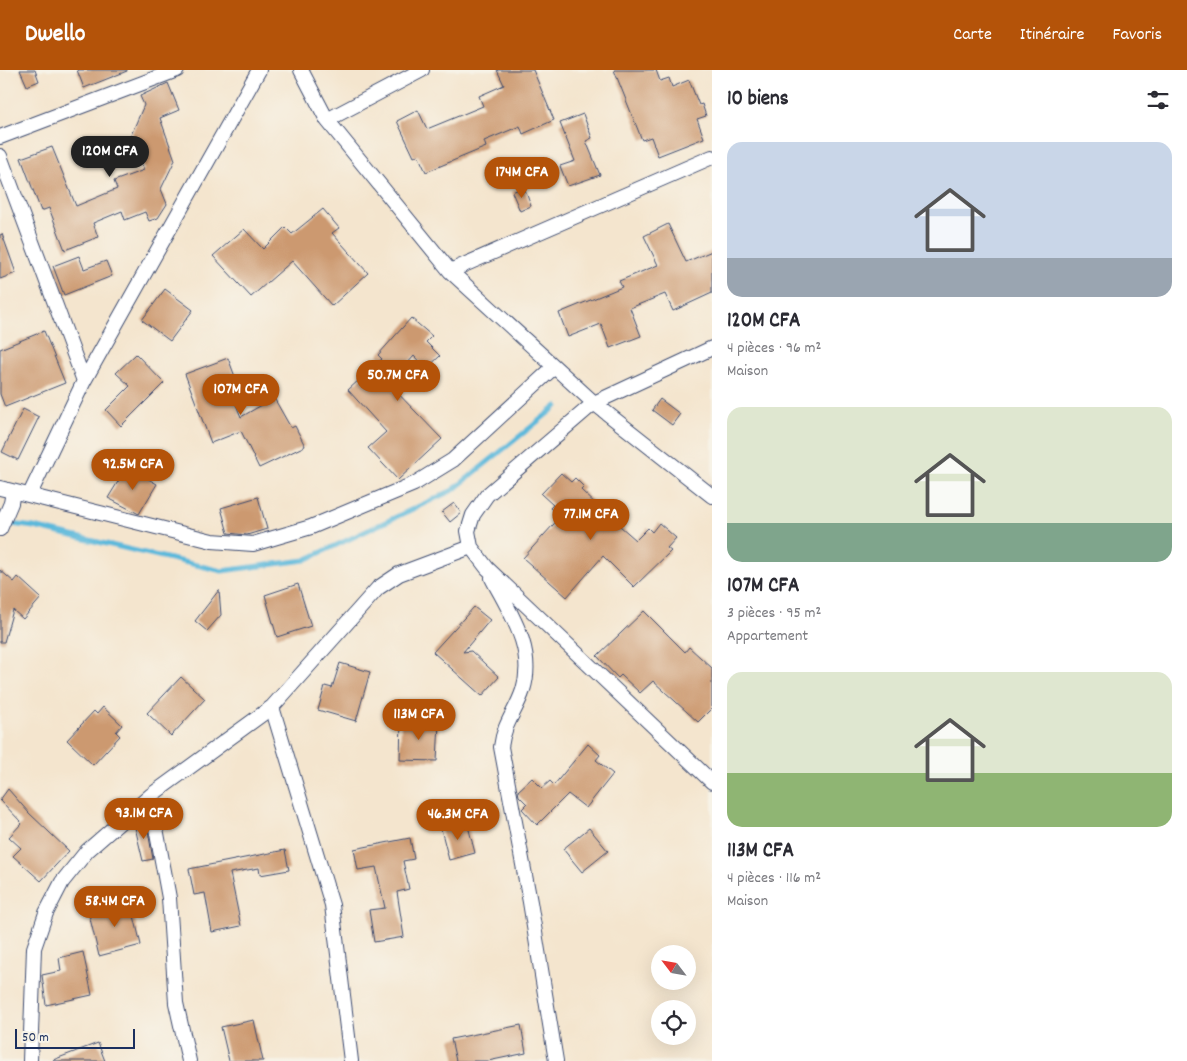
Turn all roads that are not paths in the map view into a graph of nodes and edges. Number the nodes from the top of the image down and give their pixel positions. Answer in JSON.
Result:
{"nodes":[{"id":1,"x":177,"y":70,"type":"edge"},
{"id":2,"x":259,"y":70,"type":"edge"},
{"id":3,"x":301,"y":70,"type":"edge"},
{"id":4,"x":422,"y":70,"type":"edge"},
{"id":5,"x":327,"y":120,"type":"junction"},
{"id":6,"x":0,"y":137,"type":"edge"},
{"id":7,"x":0,"y":156,"type":"edge"},
{"id":8,"x":712,"y":157,"type":"edge"},
{"id":9,"x":450,"y":271,"type":"junction"},
{"id":10,"x":712,"y":348,"type":"edge"},
{"id":11,"x":554,"y":367,"type":"junction"},
{"id":12,"x":84,"y":381,"type":"junction"},
{"id":13,"x":594,"y":403,"type":"junction"},
{"id":14,"x":8,"y":494,"type":"edge"},
{"id":15,"x":30,"y":494,"type":"junction"},
{"id":16,"x":712,"y":496,"type":"edge"},
{"id":17,"x":0,"y":530,"type":"edge"},
{"id":18,"x":471,"y":547,"type":"junction"},
{"id":19,"x":487,"y":568,"type":"junction"},
{"id":20,"x":272,"y":707,"type":"junction"},
{"id":21,"x":712,"y":782,"type":"edge"},
{"id":22,"x":150,"y":796,"type":"junction"},
{"id":23,"x":30,"y":1061,"type":"edge"},
{"id":24,"x":189,"y":1061,"type":"edge"},
{"id":25,"x":351,"y":1061,"type":"edge"},
{"id":26,"x":556,"y":1061,"type":"edge"}],
"edges":[{"from":1,"to":6,"type":"street"},
{"from":2,"to":12,"type":"street"},
{"from":3,"to":5,"type":"street"},
{"from":4,"to":5,"type":"street"},
{"from":5,"to":9,"type":"street"},
{"from":7,"to":12,"type":"street"},
{"from":8,"to":9,"type":"street"},
{"from":9,"to":11,"type":"street"},
{"from":10,"to":13,"type":"street"},
{"from":11,"to":13,"type":"street"},
{"from":11,"to":15,"type":"street"},
{"from":12,"to":15,"type":"street"},
{"from":13,"to":16,"type":"street"},
{"from":13,"to":18,"type":"street"},
{"from":14,"to":15,"type":"street"},
{"from":14,"to":17,"type":"street"},
{"from":18,"to":19,"type":"street"},
{"from":18,"to":20,"type":"street"},
{"from":19,"to":21,"type":"street"},
{"from":19,"to":26,"type":"street"},
{"from":20,"to":22,"type":"street"},
{"from":20,"to":25,"type":"street"},
{"from":22,"to":23,"type":"street"},
{"from":22,"to":24,"type":"street"}]}
